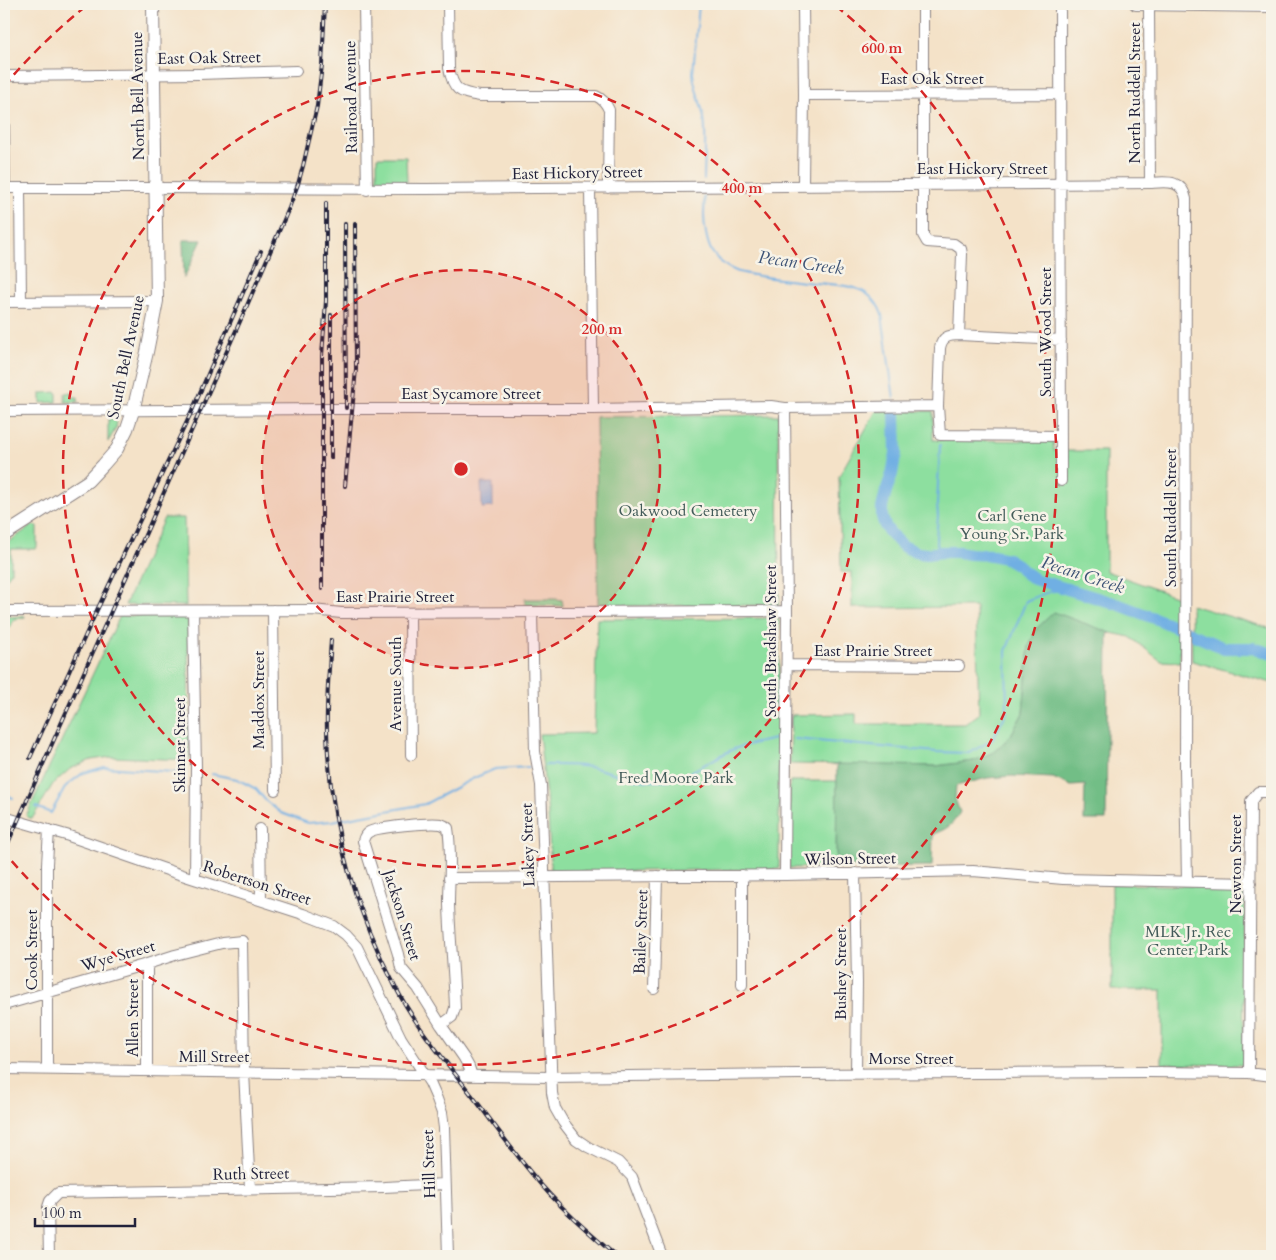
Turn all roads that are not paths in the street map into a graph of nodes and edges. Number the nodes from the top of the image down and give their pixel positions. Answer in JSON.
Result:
{"nodes":[{"id":1,"x":153,"y":4,"type":"edge"},
{"id":2,"x":364,"y":4,"type":"edge"},
{"id":3,"x":448,"y":4,"type":"edge"},
{"id":4,"x":804,"y":4,"type":"edge"},
{"id":5,"x":923,"y":4,"type":"edge"},
{"id":6,"x":1060,"y":4,"type":"edge"},
{"id":7,"x":1136,"y":4,"type":"edge"},
{"id":8,"x":1149,"y":4,"type":"edge"},
{"id":9,"x":1232,"y":4,"type":"edge"},
{"id":10,"x":1272,"y":6,"type":"edge"},
{"id":11,"x":296,"y":71,"type":"dead end"},
{"id":12,"x":154,"y":74,"type":"junction"},
{"id":13,"x":4,"y":76,"type":"edge"},
{"id":14,"x":923,"y":94,"type":"junction"},
{"id":15,"x":1060,"y":94,"type":"junction"},
{"id":16,"x":804,"y":95,"type":"junction"},
{"id":17,"x":4,"y":121,"type":"edge"},
{"id":18,"x":1150,"y":182,"type":"junction"},
{"id":19,"x":1060,"y":183,"type":"junction"},
{"id":20,"x":923,"y":184,"type":"junction"},
{"id":21,"x":803,"y":185,"type":"junction"},
{"id":22,"x":4,"y":188,"type":"edge"},
{"id":23,"x":20,"y":188,"type":"junction"},
{"id":24,"x":156,"y":188,"type":"junction"},
{"id":25,"x":608,"y":188,"type":"junction"},
{"id":26,"x":590,"y":189,"type":"junction"},
{"id":27,"x":368,"y":190,"type":"junction"},
{"id":28,"x":157,"y":301,"type":"junction"},
{"id":29,"x":4,"y":302,"type":"edge"},
{"id":30,"x":21,"y":302,"type":"junction"},
{"id":31,"x":959,"y":335,"type":"junction"},
{"id":32,"x":1061,"y":340,"type":"junction"},
{"id":33,"x":938,"y":406,"type":"junction"},
{"id":34,"x":785,"y":408,"type":"junction"},
{"id":35,"x":593,"y":409,"type":"junction"},
{"id":36,"x":133,"y":411,"type":"junction"},
{"id":37,"x":4,"y":412,"type":"edge"},
{"id":38,"x":1061,"y":436,"type":"junction"},
{"id":39,"x":1061,"y":481,"type":"dead end"},
{"id":40,"x":4,"y":535,"type":"edge"},
{"id":41,"x":273,"y":610,"type":"junction"},
{"id":42,"x":4,"y":611,"type":"edge"},
{"id":43,"x":193,"y":611,"type":"junction"},
{"id":44,"x":787,"y":611,"type":"junction"},
{"id":45,"x":532,"y":612,"type":"junction"},
{"id":46,"x":410,"y":613,"type":"junction"},
{"id":47,"x":786,"y":665,"type":"junction"},
{"id":48,"x":959,"y":666,"type":"dead end"},
{"id":49,"x":411,"y":754,"type":"dead end"},
{"id":50,"x":275,"y":790,"type":"dead end"},
{"id":51,"x":1272,"y":792,"type":"edge"},
{"id":52,"x":4,"y":817,"type":"edge"},
{"id":53,"x":260,"y":829,"type":"dead end"},
{"id":54,"x":49,"y":830,"type":"junction"},
{"id":55,"x":855,"y":874,"type":"junction"},
{"id":56,"x":742,"y":875,"type":"junction"},
{"id":57,"x":785,"y":875,"type":"junction"},
{"id":58,"x":657,"y":876,"type":"junction"},
{"id":59,"x":545,"y":877,"type":"junction"},
{"id":60,"x":195,"y":878,"type":"junction"},
{"id":61,"x":449,"y":878,"type":"junction"},
{"id":62,"x":1187,"y":881,"type":"junction"},
{"id":63,"x":1251,"y":883,"type":"junction"},
{"id":64,"x":261,"y":900,"type":"junction"},
{"id":65,"x":147,"y":964,"type":"junction"},
{"id":66,"x":742,"y":985,"type":"dead end"},
{"id":67,"x":654,"y":989,"type":"dead end"},
{"id":68,"x":48,"y":992,"type":"junction"},
{"id":69,"x":4,"y":1004,"type":"edge"},
{"id":70,"x":441,"y":1026,"type":"junction"},
{"id":71,"x":4,"y":1069,"type":"edge"},
{"id":72,"x":47,"y":1070,"type":"junction"},
{"id":73,"x":147,"y":1071,"type":"junction"},
{"id":74,"x":244,"y":1072,"type":"junction"},
{"id":75,"x":1249,"y":1073,"type":"junction"},
{"id":76,"x":856,"y":1074,"type":"junction"},
{"id":77,"x":424,"y":1075,"type":"junction"},
{"id":78,"x":472,"y":1076,"type":"junction"},
{"id":79,"x":1272,"y":1076,"type":"edge"},
{"id":80,"x":550,"y":1077,"type":"junction"},
{"id":81,"x":445,"y":1184,"type":"junction"},
{"id":82,"x":250,"y":1189,"type":"junction"},
{"id":83,"x":49,"y":1256,"type":"edge"},
{"id":84,"x":448,"y":1256,"type":"edge"},
{"id":85,"x":662,"y":1256,"type":"edge"}],
"edges":[{"from":1,"to":12,"type":"main road","name":"North Bell Avenue"},
{"from":2,"to":27,"type":"street","name":"Railroad Avenue"},
{"from":3,"to":25,"type":"street"},
{"from":4,"to":16,"type":"street"},
{"from":5,"to":14,"type":"street"},
{"from":6,"to":15,"type":"street","name":"South Wood Street"},
{"from":7,"to":8,"type":"main road"},
{"from":8,"to":9,"type":"main road"},
{"from":8,"to":18,"type":"street","name":"North Ruddell Street"},
{"from":9,"to":10,"type":"main road"},
{"from":11,"to":12,"type":"street","name":"East Oak Street"},
{"from":12,"to":13,"type":"street","name":"East Oak Street"},
{"from":12,"to":24,"type":"main road","name":"North Bell Avenue"},
{"from":14,"to":15,"type":"street","name":"East Oak Street"},
{"from":14,"to":16,"type":"street","name":"East Oak Street"},
{"from":14,"to":20,"type":"street"},
{"from":15,"to":19,"type":"street","name":"South Wood Street"},
{"from":16,"to":21,"type":"street"},
{"from":17,"to":22,"type":"street"},
{"from":18,"to":19,"type":"street","name":"East Hickory Street"},
{"from":18,"to":62,"type":"street","name":"South Ruddell Street"},
{"from":19,"to":20,"type":"street","name":"East Hickory Street"},
{"from":19,"to":32,"type":"street","name":"South Wood Street"},
{"from":20,"to":21,"type":"street","name":"East Hickory Street"},
{"from":20,"to":31,"type":"street"},
{"from":21,"to":25,"type":"street","name":"East Hickory Street"},
{"from":22,"to":23,"type":"street","name":"East Hickory Street"},
{"from":23,"to":24,"type":"street","name":"East Hickory Street"},
{"from":23,"to":30,"type":"street"},
{"from":24,"to":27,"type":"street","name":"East Hickory Street"},
{"from":24,"to":28,"type":"main road","name":"South Bell Avenue"},
{"from":25,"to":26,"type":"street","name":"East Hickory Street"},
{"from":26,"to":27,"type":"street","name":"East Hickory Street"},
{"from":26,"to":35,"type":"street"},
{"from":28,"to":30,"type":"street"},
{"from":28,"to":36,"type":"main road","name":"South Bell Avenue"},
{"from":29,"to":30,"type":"street"},
{"from":31,"to":32,"type":"street"},
{"from":31,"to":33,"type":"street"},
{"from":32,"to":38,"type":"street","name":"South Wood Street"},
{"from":33,"to":34,"type":"street","name":"East Sycamore Street"},
{"from":33,"to":38,"type":"street"},
{"from":34,"to":35,"type":"street","name":"East Sycamore Street"},
{"from":34,"to":44,"type":"street","name":"South Bradshaw Street"},
{"from":35,"to":36,"type":"street","name":"East Sycamore Street"},
{"from":36,"to":37,"type":"street","name":"East Sycamore Street"},
{"from":36,"to":40,"type":"main road","name":"South Bell Avenue"},
{"from":38,"to":39,"type":"street","name":"South Wood Street"},
{"from":41,"to":43,"type":"street","name":"East Prairie Street"},
{"from":41,"to":46,"type":"street","name":"East Prairie Street"},
{"from":41,"to":50,"type":"street","name":"Maddox Street"},
{"from":42,"to":43,"type":"street","name":"East Prairie Street"},
{"from":43,"to":60,"type":"street","name":"Skinner Street"},
{"from":44,"to":45,"type":"street","name":"East Prairie Street"},
{"from":44,"to":47,"type":"street","name":"South Bradshaw Street"},
{"from":45,"to":46,"type":"street","name":"East Prairie Street"},
{"from":45,"to":59,"type":"street","name":"Lakey Street"},
{"from":46,"to":49,"type":"street","name":"Avenue South"},
{"from":47,"to":48,"type":"street","name":"East Prairie Street"},
{"from":47,"to":57,"type":"street","name":"South Bradshaw Street"},
{"from":51,"to":63,"type":"street","name":"Newton Street"},
{"from":52,"to":54,"type":"street","name":"Robertson Street"},
{"from":53,"to":64,"type":"street"},
{"from":54,"to":60,"type":"street","name":"Robertson Street"},
{"from":54,"to":68,"type":"street","name":"Cook Street"},
{"from":55,"to":57,"type":"street","name":"Wilson Street"},
{"from":55,"to":62,"type":"street","name":"Wilson Street"},
{"from":55,"to":76,"type":"street","name":"Bushey Street"},
{"from":56,"to":57,"type":"street","name":"Wilson Street"},
{"from":56,"to":58,"type":"street","name":"Wilson Street"},
{"from":56,"to":66,"type":"street"},
{"from":58,"to":59,"type":"street","name":"Wilson Street"},
{"from":58,"to":67,"type":"street","name":"Bailey Street"},
{"from":59,"to":61,"type":"street","name":"Wilson Street"},
{"from":59,"to":80,"type":"street","name":"Lakey Street"},
{"from":60,"to":64,"type":"street","name":"Robertson Street"},
{"from":61,"to":70,"type":"street"},
{"from":61,"to":70,"type":"street","name":"Jackson Street"},
{"from":62,"to":63,"type":"street","name":"Wilson Street"},
{"from":63,"to":75,"type":"street","name":"Newton Street"},
{"from":64,"to":77,"type":"street","name":"Robertson Street"},
{"from":65,"to":68,"type":"street","name":"Wye Street"},
{"from":65,"to":73,"type":"street","name":"Allen Street"},
{"from":65,"to":74,"type":"street","name":"Wye Street"},
{"from":68,"to":69,"type":"street","name":"Wye Street"},
{"from":68,"to":72,"type":"street","name":"Cook Street"},
{"from":70,"to":78,"type":"street","name":"Jackson Street"},
{"from":71,"to":72,"type":"street","name":"Mill Street"},
{"from":72,"to":73,"type":"street","name":"Mill Street"},
{"from":73,"to":74,"type":"street","name":"Mill Street"},
{"from":74,"to":77,"type":"street","name":"Mill Street"},
{"from":74,"to":82,"type":"street"},
{"from":75,"to":76,"type":"street","name":"Morse Street"},
{"from":75,"to":79,"type":"street","name":"Morse Street"},
{"from":76,"to":80,"type":"street","name":"Morse Street"},
{"from":77,"to":78,"type":"street","name":"Mill Street"},
{"from":77,"to":81,"type":"street","name":"Hill Street"},
{"from":78,"to":80,"type":"street","name":"Morse Street"},
{"from":80,"to":85,"type":"street","name":"Lakey Street"},
{"from":81,"to":82,"type":"street","name":"Ruth Street"},
{"from":81,"to":84,"type":"street","name":"Hill Street"},
{"from":82,"to":83,"type":"street","name":"Ruth Street"}]}
